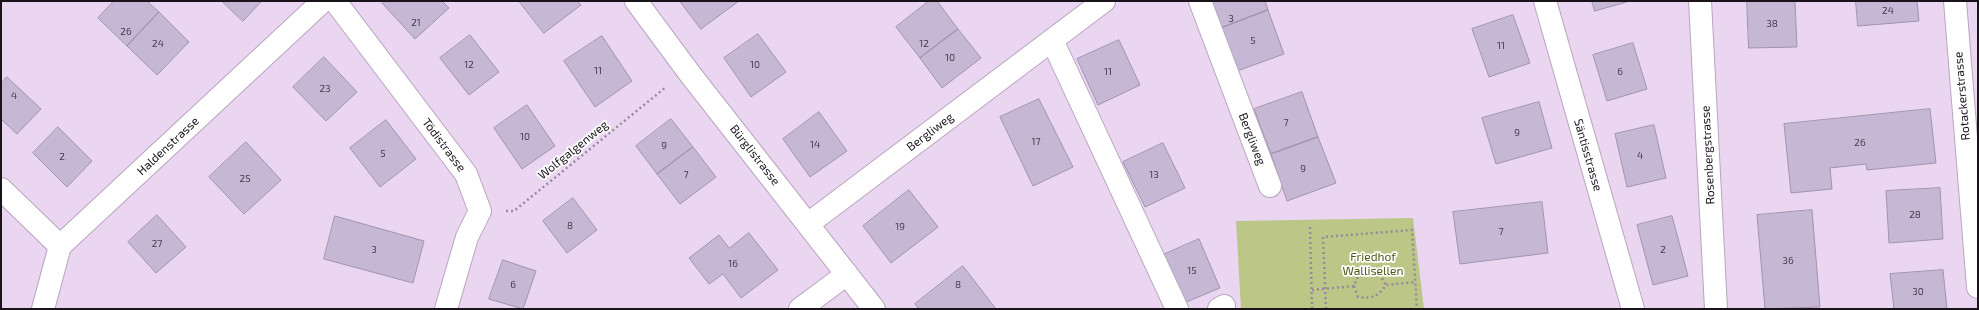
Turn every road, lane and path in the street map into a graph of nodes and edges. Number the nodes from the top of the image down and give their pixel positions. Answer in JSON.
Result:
{"nodes":[{"id":1,"x":323,"y":1,"type":"edge"},
{"id":2,"x":335,"y":1,"type":"edge"},
{"id":3,"x":636,"y":1,"type":"edge"},
{"id":4,"x":1104,"y":1,"type":"edge"},
{"id":5,"x":1200,"y":1,"type":"edge"},
{"id":6,"x":1545,"y":1,"type":"edge"},
{"id":7,"x":1700,"y":1,"type":"edge"},
{"id":8,"x":1955,"y":1,"type":"edge"},
{"id":9,"x":1052,"y":40,"type":"junction"},
{"id":10,"x":670,"y":83,"type":"dead end"},
{"id":11,"x":1270,"y":186,"type":"dead end"},
{"id":12,"x":1,"y":189,"type":"edge"},
{"id":13,"x":480,"y":211,"type":"junction"},
{"id":14,"x":808,"y":224,"type":"junction"},
{"id":15,"x":1310,"y":227,"type":"dead end"},
{"id":16,"x":60,"y":246,"type":"junction"},
{"id":17,"x":847,"y":274,"type":"junction"},
{"id":18,"x":1415,"y":282,"type":"junction"},
{"id":19,"x":1386,"y":285,"type":"junction"},
{"id":20,"x":1354,"y":286,"type":"junction"},
{"id":21,"x":1978,"y":287,"type":"edge"},
{"id":22,"x":1325,"y":288,"type":"junction"},
{"id":23,"x":1312,"y":290,"type":"junction"},
{"id":24,"x":44,"y":309,"type":"edge"},
{"id":25,"x":446,"y":309,"type":"edge"},
{"id":26,"x":800,"y":309,"type":"edge"},
{"id":27,"x":874,"y":309,"type":"edge"},
{"id":28,"x":1177,"y":309,"type":"edge"},
{"id":29,"x":1312,"y":309,"type":"edge"},
{"id":30,"x":1326,"y":309,"type":"edge"},
{"id":31,"x":1416,"y":309,"type":"edge"},
{"id":32,"x":1633,"y":309,"type":"edge"},
{"id":33,"x":1716,"y":309,"type":"edge"}],
"edges":[{"from":1,"to":16,"type":"street","name":"Haldenstrasse"},
{"from":2,"to":13,"type":"street","name":"Tödistrasse"},
{"from":3,"to":14,"type":"street","name":"Bürglistrasse"},
{"from":4,"to":9,"type":"street","name":"Bergliweg"},
{"from":5,"to":11,"type":"street","name":"Bergliweg"},
{"from":6,"to":32,"type":"street","name":"Säntisstrasse"},
{"from":7,"to":33,"type":"street","name":"Rosenbergstrasse"},
{"from":8,"to":21,"type":"street","name":"Rotackerstrasse"},
{"from":9,"to":14,"type":"street","name":"Bergliweg"},
{"from":9,"to":28,"type":"street"},
{"from":10,"to":13,"type":"path","name":"Wolfgalgenweg"},
{"from":12,"to":16,"type":"street"},
{"from":13,"to":25,"type":"street"},
{"from":14,"to":17,"type":"street","name":"Bürglistrasse"},
{"from":15,"to":23,"type":"path"},
{"from":16,"to":24,"type":"street"},
{"from":17,"to":26,"type":"street"},
{"from":17,"to":27,"type":"street","name":"Bürglistrasse"},
{"from":18,"to":19,"type":"path"},
{"from":18,"to":22,"type":"path"},
{"from":18,"to":31,"type":"path"},
{"from":19,"to":20,"type":"path"},
{"from":19,"to":20,"type":"path"},
{"from":20,"to":22,"type":"path"},
{"from":22,"to":23,"type":"path"},
{"from":22,"to":30,"type":"path"},
{"from":23,"to":29,"type":"path"}]}
